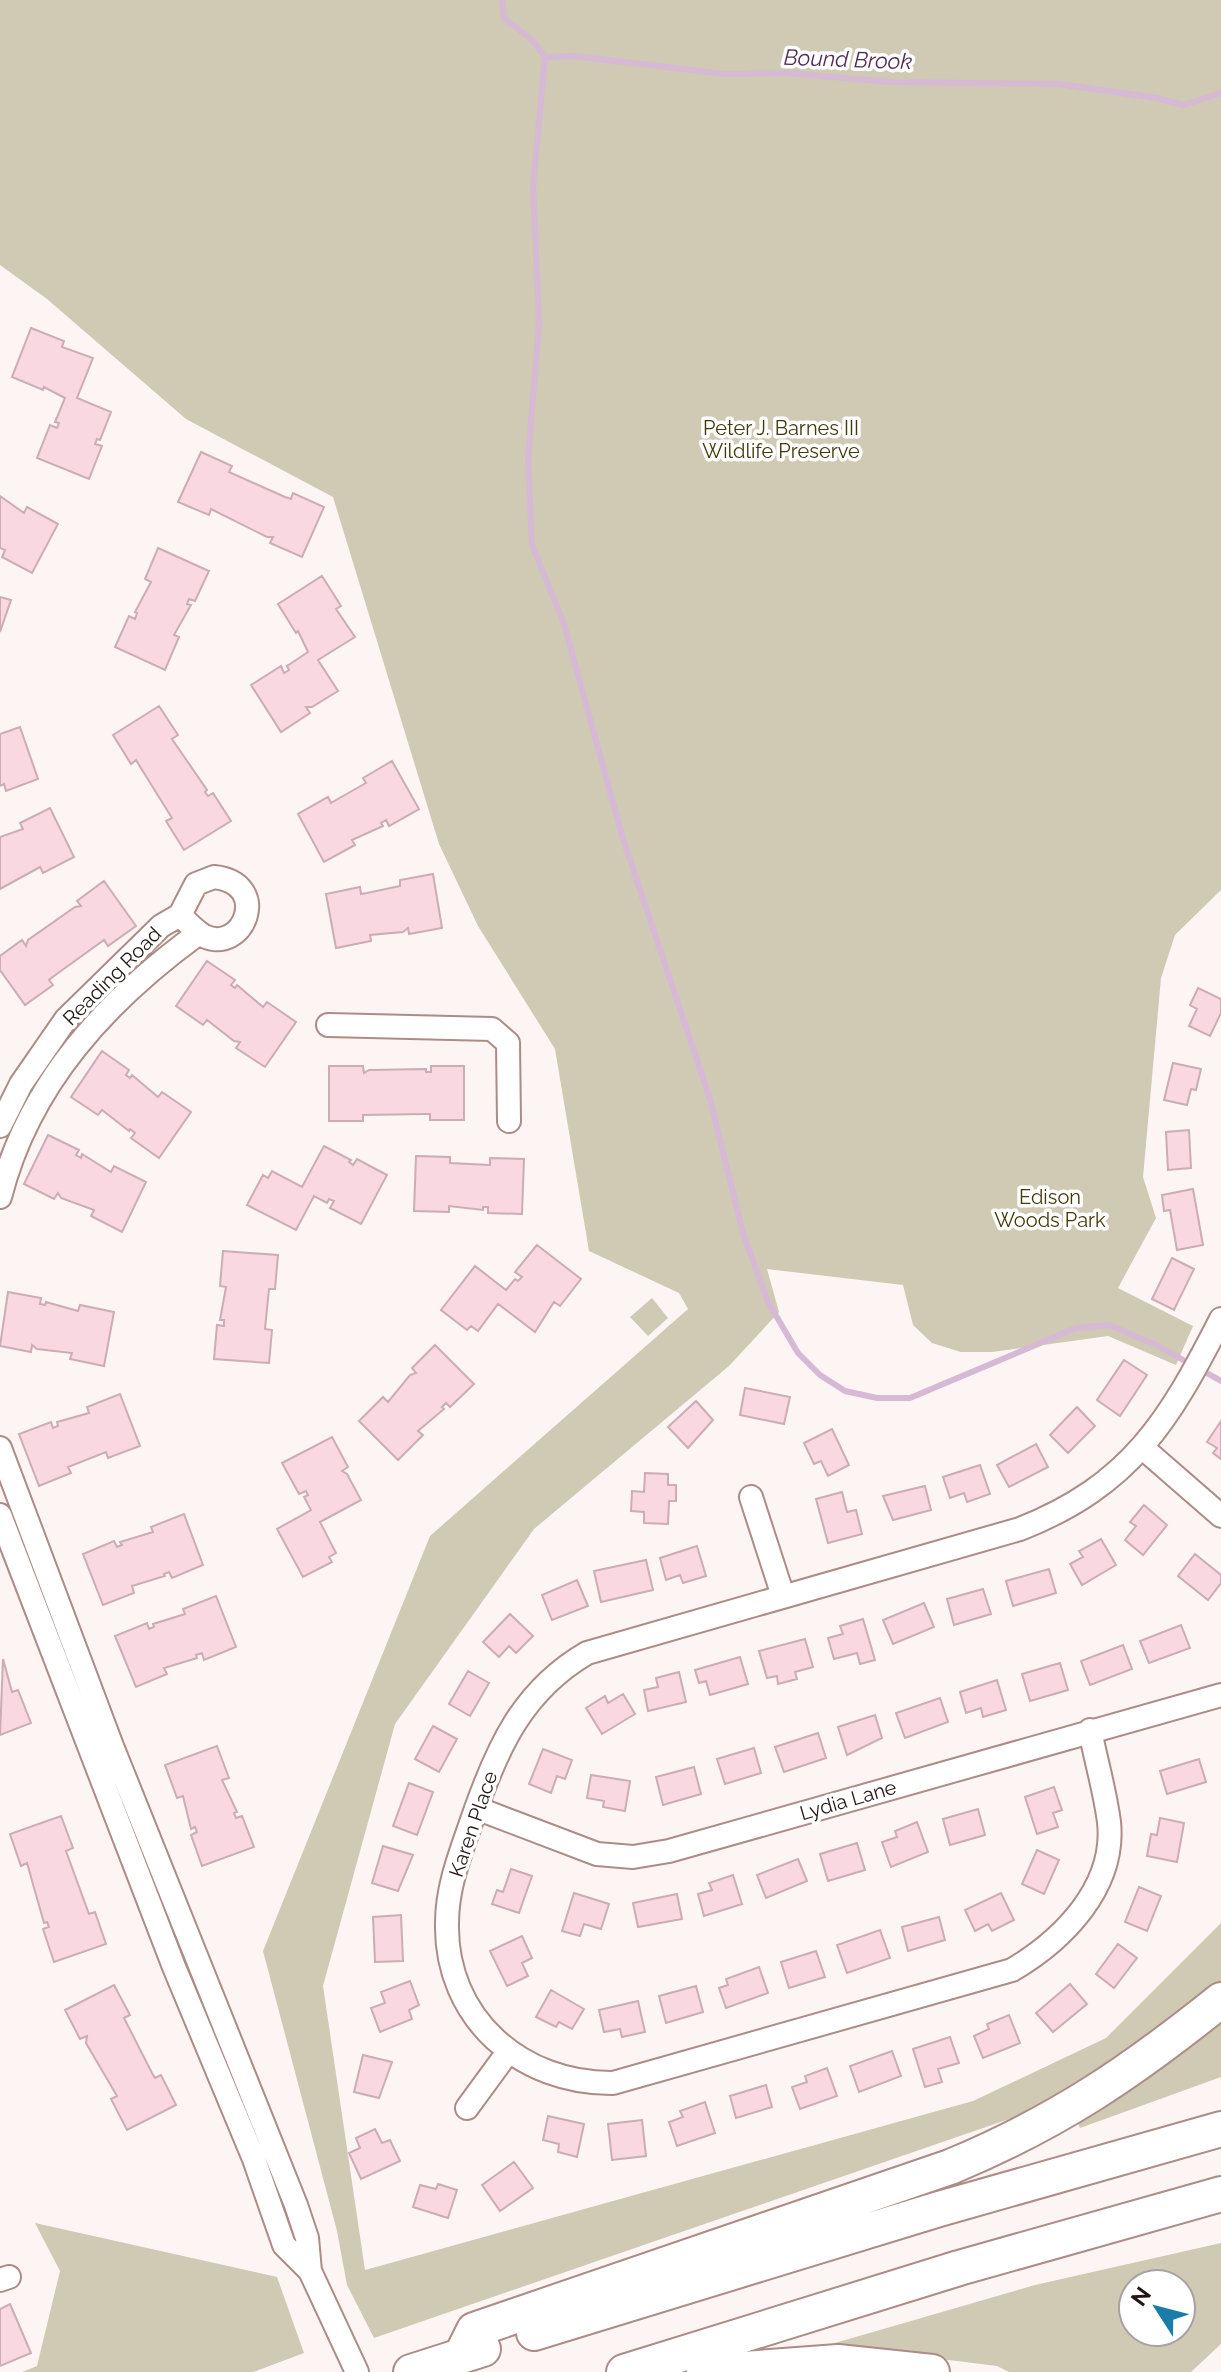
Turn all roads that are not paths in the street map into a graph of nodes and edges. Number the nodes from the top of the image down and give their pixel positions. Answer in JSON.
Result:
{"nodes":[{"id":1,"x":180,"y":915,"type":"junction"},
{"id":2,"x":199,"y":933,"type":"junction"},
{"id":3,"x":328,"y":1025,"type":"dead end"},
{"id":4,"x":509,"y":1121,"type":"dead end"},
{"id":5,"x":0,"y":1126,"type":"edge"},
{"id":6,"x":0,"y":1197,"type":"edge"},
{"id":7,"x":1221,"y":1319,"type":"edge"},
{"id":8,"x":0,"y":1448,"type":"edge"},
{"id":9,"x":1144,"y":1449,"type":"junction"},
{"id":10,"x":751,"y":1497,"type":"dead end"},
{"id":11,"x":0,"y":1515,"type":"edge"},
{"id":12,"x":1221,"y":1516,"type":"edge"},
{"id":13,"x":783,"y":1596,"type":"junction"},
{"id":14,"x":1221,"y":1695,"type":"edge"},
{"id":15,"x":1090,"y":1730,"type":"junction"},
{"id":16,"x":476,"y":1808,"type":"junction"},
{"id":17,"x":1221,"y":2000,"type":"edge"},
{"id":18,"x":508,"y":2052,"type":"junction"},
{"id":19,"x":467,"y":2108,"type":"dead end"},
{"id":20,"x":1221,"y":2129,"type":"edge"},
{"id":21,"x":1221,"y":2194,"type":"edge"},
{"id":22,"x":310,"y":2271,"type":"junction"},
{"id":23,"x":461,"y":2356,"type":"junction"},
{"id":24,"x":417,"y":2370,"type":"edge"},
{"id":25,"x":357,"y":2372,"type":"edge"},
{"id":26,"x":624,"y":2372,"type":"edge"},
{"id":27,"x":704,"y":2372,"type":"edge"},
{"id":28,"x":932,"y":2372,"type":"edge"}],
"edges":[{"from":1,"to":2,"type":"street"},
{"from":1,"to":2,"type":"street"},
{"from":1,"to":5,"type":"street","name":"Reading Road"},
{"from":2,"to":6,"type":"street","name":"Reading Road"},
{"from":3,"to":4,"type":"street"},
{"from":7,"to":9,"type":"street","name":"Karen Place"},
{"from":8,"to":22,"type":"street"},
{"from":9,"to":12,"type":"street"},
{"from":9,"to":13,"type":"street","name":"Karen Place"},
{"from":10,"to":13,"type":"street"},
{"from":11,"to":22,"type":"street"},
{"from":13,"to":16,"type":"street","name":"Karen Place"},
{"from":14,"to":15,"type":"street","name":"Lydia Lane"},
{"from":15,"to":16,"type":"street","name":"Lydia Lane"},
{"from":15,"to":18,"type":"street","name":"Karen Place"},
{"from":16,"to":18,"type":"street","name":"Karen Place"},
{"from":17,"to":23,"type":"highway"},
{"from":18,"to":19,"type":"street"},
{"from":20,"to":23,"type":"highway"},
{"from":21,"to":26,"type":"highway"},
{"from":22,"to":25,"type":"street"},
{"from":23,"to":24,"type":"highway"},
{"from":27,"to":28,"type":"highway"}]}
